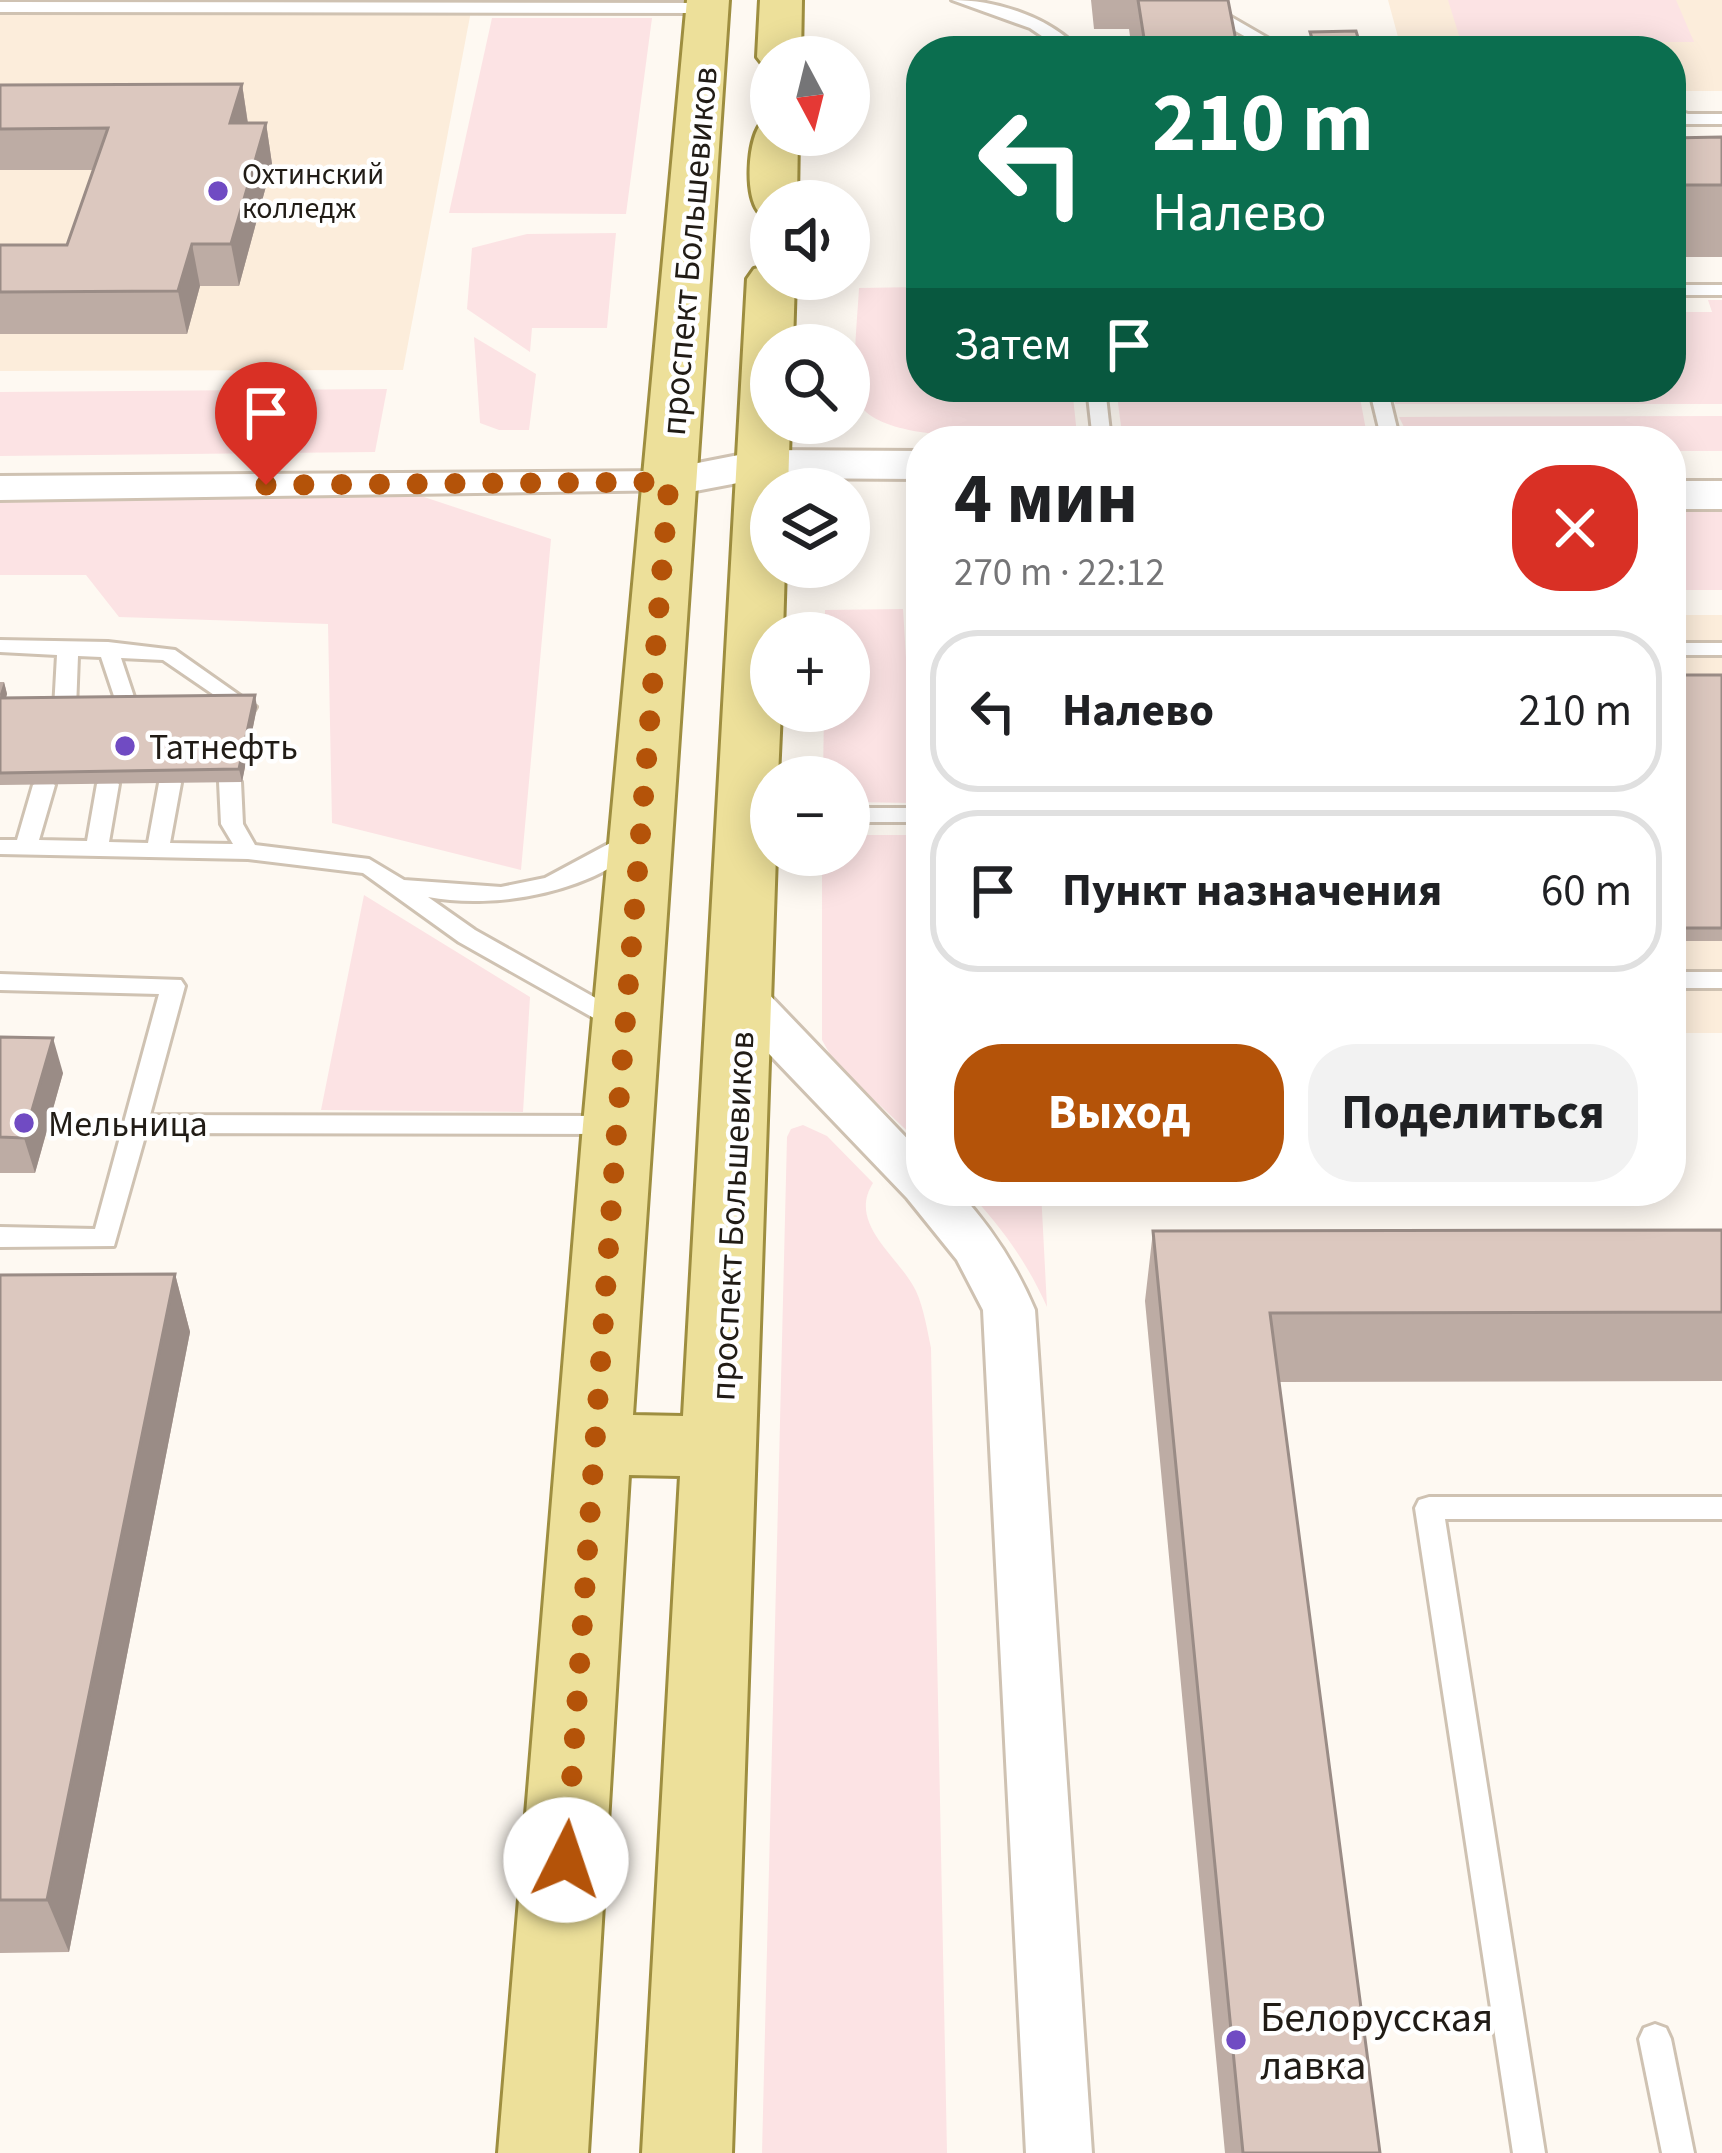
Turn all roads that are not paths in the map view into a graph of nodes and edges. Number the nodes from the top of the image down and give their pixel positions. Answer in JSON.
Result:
{"nodes":[{"id":1,"x":781,"y":0,"type":"edge"},
{"id":2,"x":960,"y":0,"type":"edge"},
{"id":3,"x":1031,"y":0,"type":"edge"},
{"id":4,"x":1216,"y":0,"type":"edge"},
{"id":5,"x":119,"y":4,"type":"edge"},
{"id":6,"x":708,"y":4,"type":"edge"},
{"id":7,"x":0,"y":7,"type":"edge"},
{"id":8,"x":1034,"y":24,"type":"junction"},
{"id":9,"x":780,"y":36,"type":"edge"},
{"id":10,"x":1058,"y":36,"type":"edge"},
{"id":11,"x":1255,"y":36,"type":"edge"},
{"id":12,"x":1686,"y":119,"type":"edge"},
{"id":13,"x":1722,"y":119,"type":"edge"},
{"id":14,"x":1686,"y":290,"type":"edge"},
{"id":15,"x":1722,"y":290,"type":"edge"},
{"id":16,"x":770,"y":300,"type":"edge"},
{"id":17,"x":1686,"y":464,"type":"edge"},
{"id":18,"x":1722,"y":464,"type":"edge"},
{"id":19,"x":906,"y":467,"type":"edge"},
{"id":20,"x":766,"y":468,"type":"edge"},
{"id":21,"x":870,"y":472,"type":"edge"},
{"id":22,"x":669,"y":482,"type":"junction"},
{"id":23,"x":750,"y":485,"type":"edge"},
{"id":24,"x":0,"y":488,"type":"edge"},
{"id":25,"x":1686,"y":495,"type":"edge"},
{"id":26,"x":1722,"y":495,"type":"edge"},
{"id":27,"x":870,"y":497,"type":"edge"},
{"id":28,"x":906,"y":497,"type":"edge"},
{"id":29,"x":764,"y":588,"type":"edge"},
{"id":30,"x":0,"y":646,"type":"edge"},
{"id":31,"x":68,"y":647,"type":"junction"},
{"id":32,"x":108,"y":649,"type":"junction"},
{"id":33,"x":1686,"y":649,"type":"edge"},
{"id":34,"x":1722,"y":649,"type":"edge"},
{"id":35,"x":168,"y":654,"type":"junction"},
{"id":36,"x":183,"y":694,"type":"edge"},
{"id":37,"x":246,"y":707,"type":"edge"},
{"id":38,"x":64,"y":709,"type":"edge"},
{"id":39,"x":127,"y":709,"type":"edge"},
{"id":40,"x":761,"y":756,"type":"edge"},
{"id":41,"x":230,"y":782,"type":"edge"},
{"id":42,"x":170,"y":783,"type":"edge"},
{"id":43,"x":108,"y":784,"type":"edge"},
{"id":44,"x":44,"y":785,"type":"edge"},
{"id":45,"x":870,"y":815,"type":"edge"},
{"id":46,"x":906,"y":815,"type":"edge"},
{"id":47,"x":640,"y":835,"type":"junction"},
{"id":48,"x":0,"y":847,"type":"edge"},
{"id":49,"x":26,"y":848,"type":"junction"},
{"id":50,"x":97,"y":848,"type":"junction"},
{"id":51,"x":158,"y":850,"type":"junction"},
{"id":52,"x":248,"y":851,"type":"junction"},
{"id":53,"x":754,"y":876,"type":"edge"},
{"id":54,"x":400,"y":885,"type":"junction"},
{"id":55,"x":1686,"y":980,"type":"edge"},
{"id":56,"x":1722,"y":980,"type":"edge"},
{"id":57,"x":0,"y":982,"type":"edge"},
{"id":58,"x":742,"y":997,"type":"junction"},
{"id":59,"x":625,"y":1025,"type":"junction"},
{"id":60,"x":134,"y":1124,"type":"junction"},
{"id":61,"x":617,"y":1125,"type":"junction"},
{"id":62,"x":906,"y":1168,"type":"edge"},
{"id":63,"x":942,"y":1206,"type":"edge"},
{"id":64,"x":0,"y":1237,"type":"edge"},
{"id":65,"x":595,"y":1444,"type":"junction"},
{"id":66,"x":719,"y":1447,"type":"junction"},
{"id":67,"x":1722,"y":1508,"type":"edge"},
{"id":68,"x":1655,"y":2039,"type":"dead end"},
{"id":69,"x":543,"y":2153,"type":"edge"},
{"id":70,"x":688,"y":2153,"type":"edge"},
{"id":71,"x":1059,"y":2153,"type":"edge"},
{"id":72,"x":1528,"y":2153,"type":"edge"},
{"id":73,"x":1678,"y":2153,"type":"edge"}],
"edges":[{"from":1,"to":9,"type":"main road"},
{"from":2,"to":8,"type":"lane"},
{"from":3,"to":8,"type":"lane"},
{"from":4,"to":11,"type":"lane"},
{"from":5,"to":6,"type":"lane"},
{"from":5,"to":7,"type":"lane"},
{"from":6,"to":22,"type":"main road","name":"проспект Большевиков"},
{"from":8,"to":10,"type":"lane"},
{"from":12,"to":13,"type":"lane"},
{"from":14,"to":15,"type":"lane"},
{"from":16,"to":20,"type":"main road","name":"проспект Большевиков"},
{"from":17,"to":18,"type":"street"},
{"from":19,"to":21,"type":"street"},
{"from":22,"to":23,"type":"street"},
{"from":22,"to":24,"type":"street"},
{"from":22,"to":47,"type":"main road","name":"проспект Большевиков"},
{"from":25,"to":26,"type":"street"},
{"from":27,"to":28,"type":"street"},
{"from":29,"to":40,"type":"main road","name":"проспект Большевиков"},
{"from":30,"to":31,"type":"lane"},
{"from":31,"to":32,"type":"lane"},
{"from":31,"to":38,"type":"lane"},
{"from":32,"to":35,"type":"lane"},
{"from":32,"to":39,"type":"lane"},
{"from":33,"to":34,"type":"lane"},
{"from":35,"to":36,"type":"lane"},
{"from":35,"to":37,"type":"lane"},
{"from":41,"to":52,"type":"lane"},
{"from":42,"to":51,"type":"lane"},
{"from":43,"to":50,"type":"lane"},
{"from":44,"to":49,"type":"lane"},
{"from":45,"to":46,"type":"lane"},
{"from":47,"to":54,"type":"lane"},
{"from":47,"to":59,"type":"main road","name":"проспект Большевиков"},
{"from":48,"to":49,"type":"lane"},
{"from":49,"to":50,"type":"lane"},
{"from":50,"to":51,"type":"lane"},
{"from":51,"to":52,"type":"lane"},
{"from":52,"to":54,"type":"lane"},
{"from":53,"to":58,"type":"main road","name":"проспект Большевиков"},
{"from":54,"to":59,"type":"lane"},
{"from":55,"to":56,"type":"lane"},
{"from":57,"to":60,"type":"lane"},
{"from":58,"to":62,"type":"street"},
{"from":58,"to":66,"type":"main road","name":"проспект Большевиков"},
{"from":59,"to":61,"type":"main road","name":"проспект Большевиков"},
{"from":60,"to":61,"type":"lane"},
{"from":60,"to":64,"type":"lane"},
{"from":61,"to":65,"type":"main road","name":"проспект Большевиков"},
{"from":63,"to":71,"type":"street"},
{"from":65,"to":66,"type":"main road"},
{"from":65,"to":69,"type":"main road","name":"проспект Большевиков"},
{"from":66,"to":70,"type":"main road","name":"проспект Большевиков"},
{"from":67,"to":72,"type":"lane"},
{"from":68,"to":73,"type":"lane"}]}
